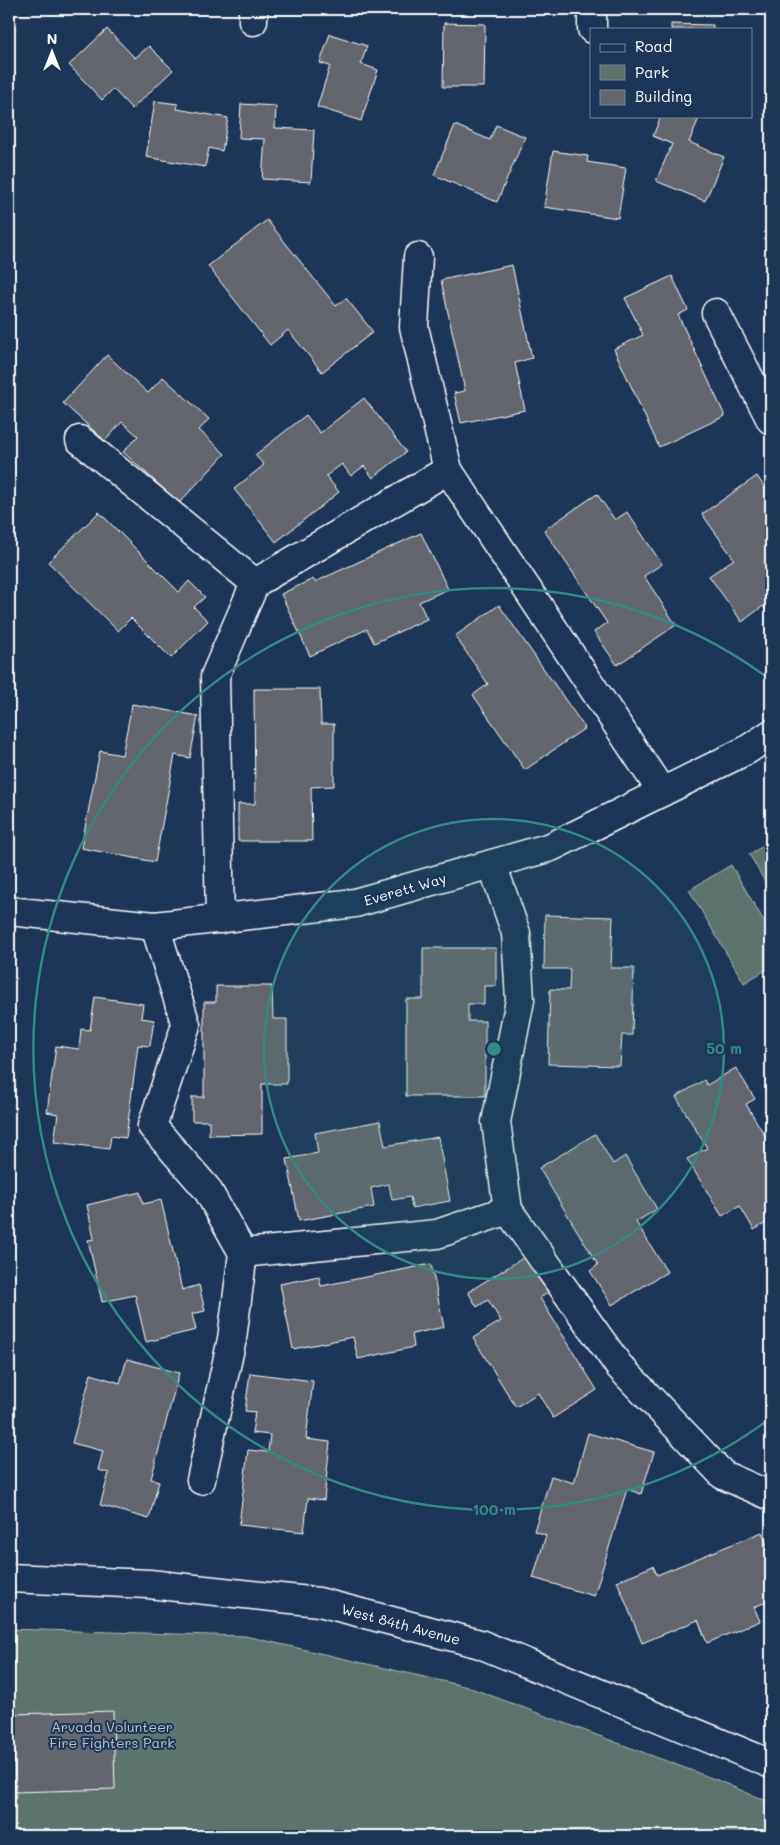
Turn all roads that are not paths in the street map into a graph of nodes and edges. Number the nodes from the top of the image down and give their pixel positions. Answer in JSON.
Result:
{"nodes":[{"id":1,"x":592,"y":9,"type":"edge"},
{"id":2,"x":592,"y":28,"type":"edge"},
{"id":3,"x":418,"y":257,"type":"dead end"},
{"id":4,"x":716,"y":314,"type":"dead end"},
{"id":5,"x":771,"y":420,"type":"edge"},
{"id":6,"x":80,"y":440,"type":"dead end"},
{"id":7,"x":448,"y":470,"type":"junction"},
{"id":8,"x":256,"y":583,"type":"junction"},
{"id":9,"x":771,"y":734,"type":"edge"},
{"id":10,"x":662,"y":792,"type":"junction"},
{"id":11,"x":492,"y":864,"type":"junction"},
{"id":12,"x":9,"y":912,"type":"edge"},
{"id":13,"x":220,"y":919,"type":"junction"},
{"id":14,"x":155,"y":926,"type":"junction"},
{"id":15,"x":508,"y":1210,"type":"junction"},
{"id":16,"x":243,"y":1253,"type":"junction"},
{"id":17,"x":202,"y":1480,"type":"dead end"},
{"id":18,"x":771,"y":1496,"type":"edge"},
{"id":19,"x":9,"y":1578,"type":"edge"},
{"id":20,"x":771,"y":1764,"type":"edge"}],
"edges":[{"from":1,"to":2,"type":"street"},
{"from":3,"to":7,"type":"street"},
{"from":4,"to":5,"type":"street"},
{"from":6,"to":8,"type":"street"},
{"from":7,"to":8,"type":"street"},
{"from":7,"to":10,"type":"street"},
{"from":8,"to":13,"type":"street"},
{"from":9,"to":10,"type":"street","name":"Everett Way"},
{"from":10,"to":11,"type":"street","name":"Everett Way"},
{"from":11,"to":13,"type":"street","name":"Everett Way"},
{"from":11,"to":15,"type":"street"},
{"from":12,"to":14,"type":"street","name":"Everett Way"},
{"from":13,"to":14,"type":"street","name":"Everett Way"},
{"from":14,"to":16,"type":"street"},
{"from":15,"to":16,"type":"street"},
{"from":15,"to":18,"type":"street"},
{"from":16,"to":17,"type":"street"},
{"from":19,"to":20,"type":"street","name":"West 84th Avenue"}]}
